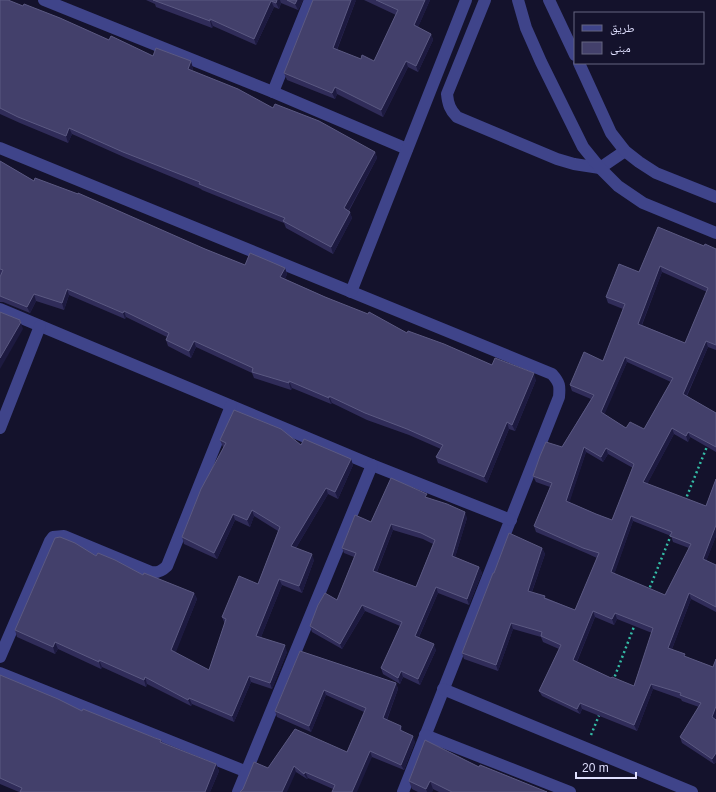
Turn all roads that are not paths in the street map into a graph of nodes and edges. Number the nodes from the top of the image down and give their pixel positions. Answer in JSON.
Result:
{"nodes":[{"id":1,"x":44,"y":0,"type":"edge"},
{"id":2,"x":310,"y":0,"type":"edge"},
{"id":3,"x":466,"y":0,"type":"edge"},
{"id":4,"x":485,"y":0,"type":"edge"},
{"id":5,"x":518,"y":0,"type":"edge"},
{"id":6,"x":549,"y":0,"type":"edge"},
{"id":7,"x":574,"y":53,"type":"edge"},
{"id":8,"x":579,"y":64,"type":"edge"},
{"id":9,"x":272,"y":92,"type":"junction"},
{"id":10,"x":0,"y":148,"type":"edge"},
{"id":11,"x":407,"y":149,"type":"junction"},
{"id":12,"x":625,"y":151,"type":"junction"},
{"id":13,"x":600,"y":168,"type":"junction"},
{"id":14,"x":716,"y":197,"type":"edge"},
{"id":15,"x":716,"y":233,"type":"edge"},
{"id":16,"x":351,"y":292,"type":"junction"},
{"id":17,"x":0,"y":309,"type":"edge"},
{"id":18,"x":40,"y":326,"type":"junction"},
{"id":19,"x":231,"y":406,"type":"junction"},
{"id":20,"x":0,"y":428,"type":"edge"},
{"id":21,"x":372,"y":465,"type":"junction"},
{"id":22,"x":511,"y":520,"type":"junction"},
{"id":23,"x":0,"y":657,"type":"edge"},
{"id":24,"x":0,"y":673,"type":"edge"},
{"id":25,"x":443,"y":689,"type":"junction"},
{"id":26,"x":425,"y":735,"type":"junction"},
{"id":27,"x":246,"y":772,"type":"junction"},
{"id":28,"x":238,"y":792,"type":"edge"},
{"id":29,"x":403,"y":792,"type":"edge"},
{"id":30,"x":570,"y":792,"type":"edge"},
{"id":31,"x":692,"y":792,"type":"edge"}],
"edges":[{"from":1,"to":9,"type":"street"},
{"from":2,"to":9,"type":"street"},
{"from":3,"to":11,"type":"street"},
{"from":4,"to":13,"type":"street"},
{"from":5,"to":13,"type":"street"},
{"from":6,"to":7,"type":"street"},
{"from":8,"to":12,"type":"street"},
{"from":9,"to":11,"type":"street"},
{"from":10,"to":16,"type":"street"},
{"from":11,"to":16,"type":"street"},
{"from":12,"to":13,"type":"street"},
{"from":12,"to":14,"type":"street"},
{"from":13,"to":15,"type":"street"},
{"from":16,"to":22,"type":"street"},
{"from":17,"to":18,"type":"street"},
{"from":18,"to":19,"type":"street"},
{"from":18,"to":20,"type":"street"},
{"from":19,"to":21,"type":"street"},
{"from":19,"to":23,"type":"street"},
{"from":21,"to":22,"type":"street"},
{"from":21,"to":27,"type":"street"},
{"from":22,"to":25,"type":"street"},
{"from":24,"to":27,"type":"street"},
{"from":25,"to":26,"type":"street"},
{"from":25,"to":31,"type":"street"},
{"from":26,"to":29,"type":"street"},
{"from":26,"to":30,"type":"street"},
{"from":27,"to":28,"type":"street"}]}
